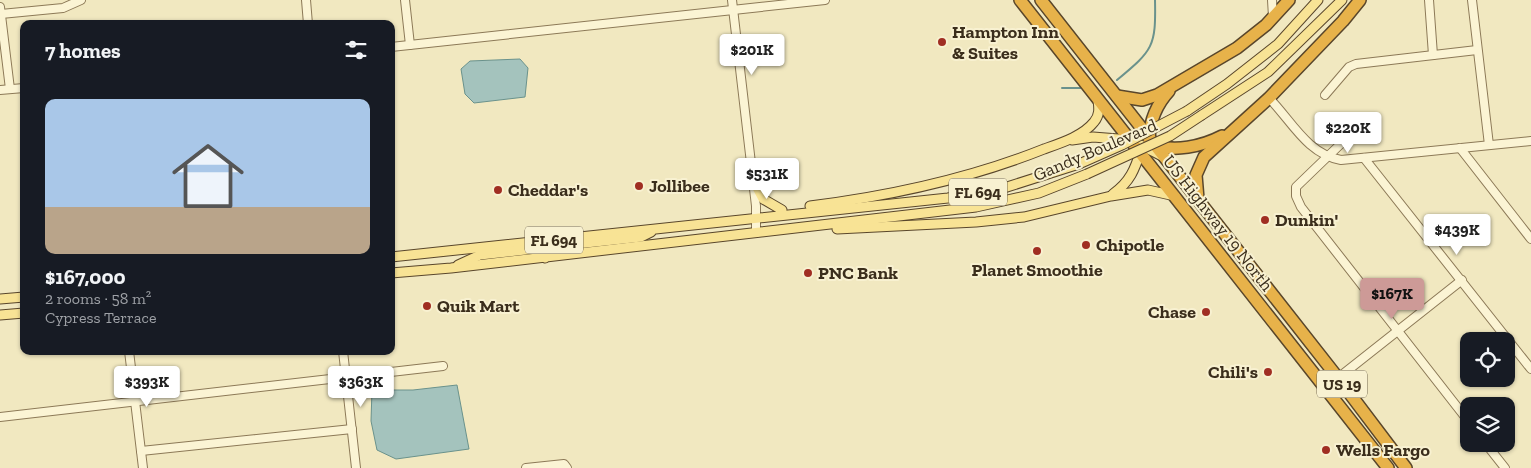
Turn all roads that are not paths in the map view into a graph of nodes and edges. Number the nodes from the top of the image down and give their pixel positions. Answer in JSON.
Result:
{"nodes":[{"id":1,"x":81,"y":0,"type":"edge"},
{"id":2,"x":306,"y":0,"type":"edge"},
{"id":3,"x":405,"y":0,"type":"edge"},
{"id":4,"x":732,"y":0,"type":"edge"},
{"id":5,"x":825,"y":0,"type":"edge"},
{"id":6,"x":1020,"y":0,"type":"edge"},
{"id":7,"x":1041,"y":0,"type":"edge"},
{"id":8,"x":1272,"y":0,"type":"edge"},
{"id":9,"x":1289,"y":0,"type":"edge"},
{"id":10,"x":1318,"y":0,"type":"edge"},
{"id":11,"x":1342,"y":0,"type":"edge"},
{"id":12,"x":1360,"y":0,"type":"edge"},
{"id":13,"x":1429,"y":0,"type":"edge"},
{"id":14,"x":1472,"y":0,"type":"edge"},
{"id":15,"x":63,"y":4,"type":"edge"},
{"id":16,"x":0,"y":10,"type":"edge"},
{"id":17,"x":734,"y":10,"type":"junction"},
{"id":18,"x":1273,"y":17,"type":"junction"},
{"id":19,"x":308,"y":20,"type":"edge"},
{"id":20,"x":410,"y":45,"type":"junction"},
{"id":21,"x":395,"y":47,"type":"edge"},
{"id":22,"x":1477,"y":50,"type":"junction"},
{"id":23,"x":1433,"y":55,"type":"junction"},
{"id":24,"x":1173,"y":86,"type":"junction"},
{"id":25,"x":20,"y":88,"type":"edge"},
{"id":26,"x":10,"y":89,"type":"junction"},
{"id":27,"x":0,"y":90,"type":"edge"},
{"id":28,"x":1325,"y":95,"type":"dead end"},
{"id":29,"x":1117,"y":96,"type":"junction"},
{"id":30,"x":1268,"y":98,"type":"junction"},
{"id":31,"x":1098,"y":100,"type":"junction"},
{"id":32,"x":1232,"y":131,"type":"junction"},
{"id":33,"x":1350,"y":135,"type":"dead end"},
{"id":34,"x":1531,"y":141,"type":"edge"},
{"id":35,"x":1065,"y":142,"type":"junction"},
{"id":36,"x":1145,"y":144,"type":"junction"},
{"id":37,"x":1489,"y":145,"type":"junction"},
{"id":38,"x":1460,"y":148,"type":"junction"},
{"id":39,"x":1329,"y":158,"type":"junction"},
{"id":40,"x":1364,"y":158,"type":"junction"},
{"id":41,"x":754,"y":182,"type":"junction"},
{"id":42,"x":1111,"y":196,"type":"junction"},
{"id":43,"x":1175,"y":196,"type":"junction"},
{"id":44,"x":1198,"y":199,"type":"junction"},
{"id":45,"x":782,"y":210,"type":"junction"},
{"id":46,"x":755,"y":218,"type":"junction"},
{"id":47,"x":660,"y":228,"type":"junction"},
{"id":48,"x":789,"y":230,"type":"junction"},
{"id":49,"x":756,"y":234,"type":"junction"},
{"id":50,"x":1531,"y":239,"type":"edge"},
{"id":51,"x":540,"y":241,"type":"junction"},
{"id":52,"x":395,"y":257,"type":"edge"},
{"id":53,"x":545,"y":258,"type":"junction"},
{"id":54,"x":451,"y":268,"type":"junction"},
{"id":55,"x":395,"y":273,"type":"edge"},
{"id":56,"x":1462,"y":280,"type":"junction"},
{"id":57,"x":20,"y":296,"type":"edge"},
{"id":58,"x":0,"y":299,"type":"edge"},
{"id":59,"x":20,"y":312,"type":"edge"},
{"id":60,"x":0,"y":315,"type":"edge"},
{"id":61,"x":1397,"y":330,"type":"junction"},
{"id":62,"x":129,"y":355,"type":"edge"},
{"id":63,"x":344,"y":355,"type":"edge"},
{"id":64,"x":443,"y":366,"type":"dead end"},
{"id":65,"x":1309,"y":366,"type":"junction"},
{"id":66,"x":1531,"y":370,"type":"edge"},
{"id":67,"x":347,"y":378,"type":"junction"},
{"id":68,"x":1338,"y":378,"type":"junction"},
{"id":69,"x":1324,"y":384,"type":"junction"},
{"id":70,"x":135,"y":402,"type":"junction"},
{"id":71,"x":1358,"y":404,"type":"junction"},
{"id":72,"x":1460,"y":410,"type":"edge"},
{"id":73,"x":0,"y":416,"type":"edge"},
{"id":74,"x":352,"y":429,"type":"junction"},
{"id":75,"x":141,"y":451,"type":"junction"},
{"id":76,"x":1492,"y":452,"type":"edge"},
{"id":77,"x":566,"y":466,"type":"edge"},
{"id":78,"x":143,"y":468,"type":"edge"},
{"id":79,"x":356,"y":468,"type":"edge"},
{"id":80,"x":526,"y":468,"type":"edge"},
{"id":81,"x":1388,"y":468,"type":"edge"},
{"id":82,"x":1406,"y":468,"type":"edge"},
{"id":83,"x":1505,"y":468,"type":"edge"}],
"edges":[{"from":1,"to":15,"type":"street"},
{"from":2,"to":19,"type":"street"},
{"from":3,"to":20,"type":"street"},
{"from":4,"to":17,"type":"street"},
{"from":5,"to":17,"type":"street"},
{"from":6,"to":31,"type":"highway"},
{"from":7,"to":29,"type":"highway","name":"US Highway 19 North","number":"US 19"},
{"from":8,"to":18,"type":"street"},
{"from":9,"to":18,"type":"highway"},
{"from":10,"to":46,"type":"main road","name":"Gandy Boulevard","number":"FL 694","bridge":true},
{"from":11,"to":48,"type":"main road","name":"Gandy Boulevard","number":"FL 694","bridge":true},
{"from":12,"to":30,"type":"highway"},
{"from":13,"to":23,"type":"street"},
{"from":14,"to":22,"type":"street"},
{"from":15,"to":16,"type":"street"},
{"from":16,"to":26,"type":"street"},
{"from":17,"to":20,"type":"street"},
{"from":17,"to":41,"type":"street"},
{"from":18,"to":24,"type":"highway"},
{"from":20,"to":21,"type":"street"},
{"from":22,"to":23,"type":"street"},
{"from":22,"to":37,"type":"street"},
{"from":23,"to":28,"type":"street"},
{"from":24,"to":29,"type":"highway"},
{"from":24,"to":36,"type":"highway"},
{"from":25,"to":26,"type":"street"},
{"from":26,"to":27,"type":"street"},
{"from":29,"to":36,"type":"highway","name":"US Highway 19 North","number":"US 19"},
{"from":30,"to":32,"type":"highway"},
{"from":30,"to":39,"type":"street"},
{"from":31,"to":35,"type":"main road"},
{"from":31,"to":36,"type":"highway"},
{"from":32,"to":36,"type":"highway"},
{"from":32,"to":44,"type":"highway"},
{"from":33,"to":39,"type":"street"},
{"from":34,"to":37,"type":"street"},
{"from":35,"to":36,"type":"main road"},
{"from":35,"to":45,"type":"main road"},
{"from":36,"to":42,"type":"main road"},
{"from":36,"to":43,"type":"highway","name":"US Highway 19 North","number":"US 19"},
{"from":36,"to":44,"type":"highway","name":"US Highway 19 North","number":"US 19"},
{"from":37,"to":38,"type":"street"},
{"from":38,"to":40,"type":"street"},
{"from":38,"to":50,"type":"street"},
{"from":39,"to":40,"type":"street"},
{"from":39,"to":61,"type":"street"},
{"from":40,"to":56,"type":"street"},
{"from":41,"to":45,"type":"main road"},
{"from":41,"to":46,"type":"street"},
{"from":42,"to":43,"type":"main road"},
{"from":42,"to":48,"type":"main road"},
{"from":43,"to":65,"type":"highway","name":"US Highway 19 North","number":"US 19"},
{"from":44,"to":68,"type":"highway","name":"US Highway 19 North","number":"US 19"},
{"from":45,"to":46,"type":"main road"},
{"from":46,"to":47,"type":"main road","number":"FL 694"},
{"from":46,"to":49,"type":"street"},
{"from":47,"to":51,"type":"main road","number":"FL 694"},
{"from":47,"to":53,"type":"main road"},
{"from":48,"to":49,"type":"main road","name":"Gandy Boulevard","number":"FL 694"},
{"from":49,"to":53,"type":"main road","number":"FL 694"},
{"from":51,"to":52,"type":"main road","number":"FL 694"},
{"from":51,"to":54,"type":"main road"},
{"from":53,"to":54,"type":"main road","number":"FL 694"},
{"from":54,"to":55,"type":"main road","number":"FL 694"},
{"from":56,"to":61,"type":"street"},
{"from":56,"to":66,"type":"street"},
{"from":57,"to":58,"type":"main road"},
{"from":59,"to":60,"type":"main road"},
{"from":61,"to":68,"type":"street"},
{"from":61,"to":72,"type":"street"},
{"from":62,"to":70,"type":"street"},
{"from":63,"to":67,"type":"street"},
{"from":64,"to":67,"type":"street"},
{"from":65,"to":68,"type":"highway"},
{"from":65,"to":69,"type":"highway","name":"US Highway 19 North","number":"US 19"},
{"from":67,"to":70,"type":"street"},
{"from":67,"to":74,"type":"street"},
{"from":68,"to":71,"type":"highway","name":"US Highway 19 North","number":"US 19"},
{"from":69,"to":71,"type":"highway"},
{"from":69,"to":81,"type":"highway","name":"US Highway 19 North","number":"US 19"},
{"from":70,"to":73,"type":"street"},
{"from":70,"to":75,"type":"street"},
{"from":71,"to":82,"type":"highway","name":"US Highway 19 North","number":"US 19"},
{"from":74,"to":75,"type":"street"},
{"from":74,"to":79,"type":"street"},
{"from":75,"to":78,"type":"street"},
{"from":76,"to":83,"type":"street"},
{"from":77,"to":80,"type":"street"}]}
